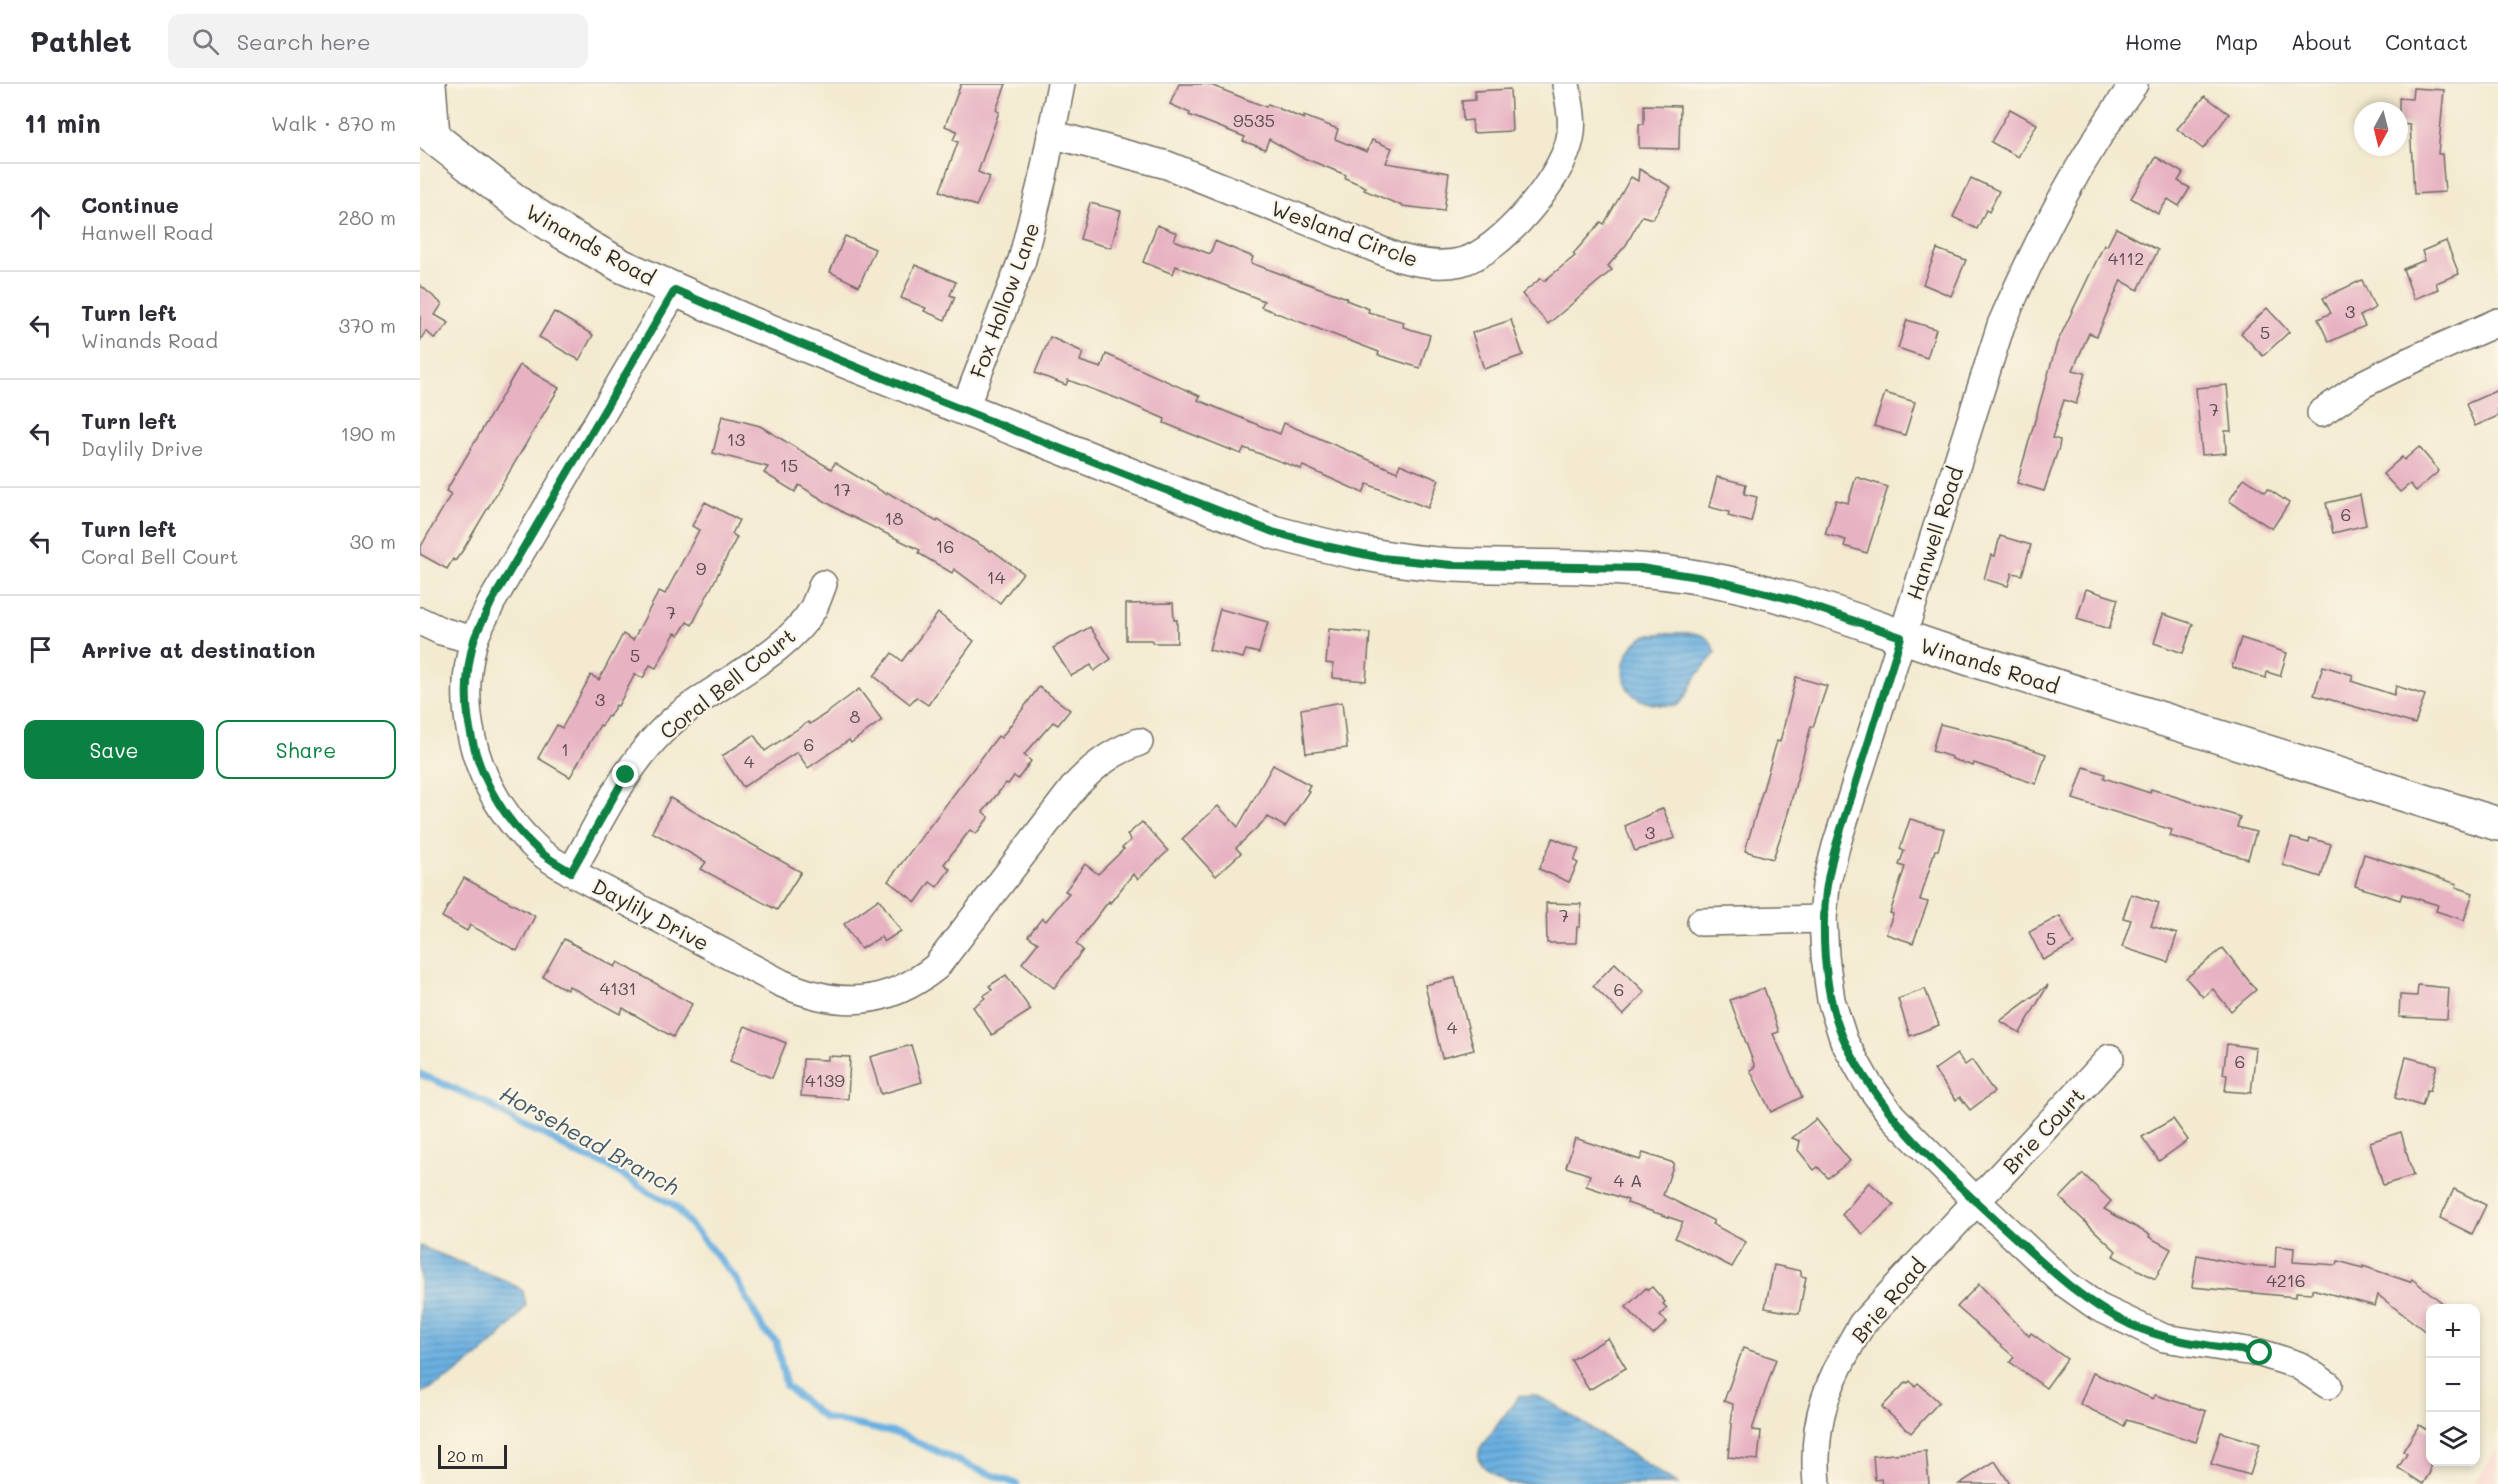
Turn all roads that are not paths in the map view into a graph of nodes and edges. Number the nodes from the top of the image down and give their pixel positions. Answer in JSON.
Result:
{"nodes":[{"id":1,"x":429,"y":84,"type":"edge"},
{"id":2,"x":1061,"y":84,"type":"edge"},
{"id":3,"x":1566,"y":84,"type":"edge"},
{"id":4,"x":2134,"y":84,"type":"edge"},
{"id":5,"x":426,"y":132,"type":"edge"},
{"id":6,"x":1051,"y":134,"type":"junction"},
{"id":7,"x":675,"y":290,"type":"junction"},
{"id":8,"x":2498,"y":322,"type":"edge"},
{"id":9,"x":964,"y":410,"type":"junction"},
{"id":10,"x":2321,"y":413,"type":"dead end"},
{"id":11,"x":823,"y":584,"type":"dead end"},
{"id":12,"x":420,"y":621,"type":"edge"},
{"id":13,"x":1901,"y":637,"type":"junction"},
{"id":14,"x":474,"y":640,"type":"junction"},
{"id":15,"x":1139,"y":742,"type":"dead end"},
{"id":16,"x":2498,"y":824,"type":"edge"},
{"id":17,"x":571,"y":872,"type":"junction"},
{"id":18,"x":1824,"y":920,"type":"junction"},
{"id":19,"x":1701,"y":922,"type":"dead end"},
{"id":20,"x":2110,"y":1058,"type":"dead end"},
{"id":21,"x":1976,"y":1201,"type":"junction"},
{"id":22,"x":2328,"y":1385,"type":"dead end"},
{"id":23,"x":1817,"y":1484,"type":"edge"}],
"edges":[{"from":1,"to":5,"type":"street"},
{"from":2,"to":6,"type":"street","name":"Fox Hollow Lane"},
{"from":3,"to":6,"type":"street","name":"Wesland Circle"},
{"from":4,"to":13,"type":"street","name":"Hanwell Road"},
{"from":5,"to":7,"type":"street","name":"Winands Road"},
{"from":6,"to":9,"type":"street","name":"Fox Hollow Lane"},
{"from":7,"to":9,"type":"street","name":"Winands Road"},
{"from":7,"to":14,"type":"street","name":"Daylily Drive"},
{"from":8,"to":10,"type":"street"},
{"from":9,"to":13,"type":"street","name":"Winands Road"},
{"from":11,"to":17,"type":"street","name":"Coral Bell Court"},
{"from":12,"to":14,"type":"street"},
{"from":13,"to":16,"type":"street","name":"Winands Road"},
{"from":13,"to":18,"type":"street","name":"Hanwell Road"},
{"from":14,"to":17,"type":"street","name":"Daylily Drive"},
{"from":15,"to":17,"type":"street","name":"Daylily Drive"},
{"from":18,"to":19,"type":"street"},
{"from":18,"to":21,"type":"street","name":"Hanwell Road"},
{"from":20,"to":21,"type":"street","name":"Brie Court"},
{"from":21,"to":22,"type":"street","name":"Hanwell Road"},
{"from":21,"to":23,"type":"street","name":"Brie Road"}]}
